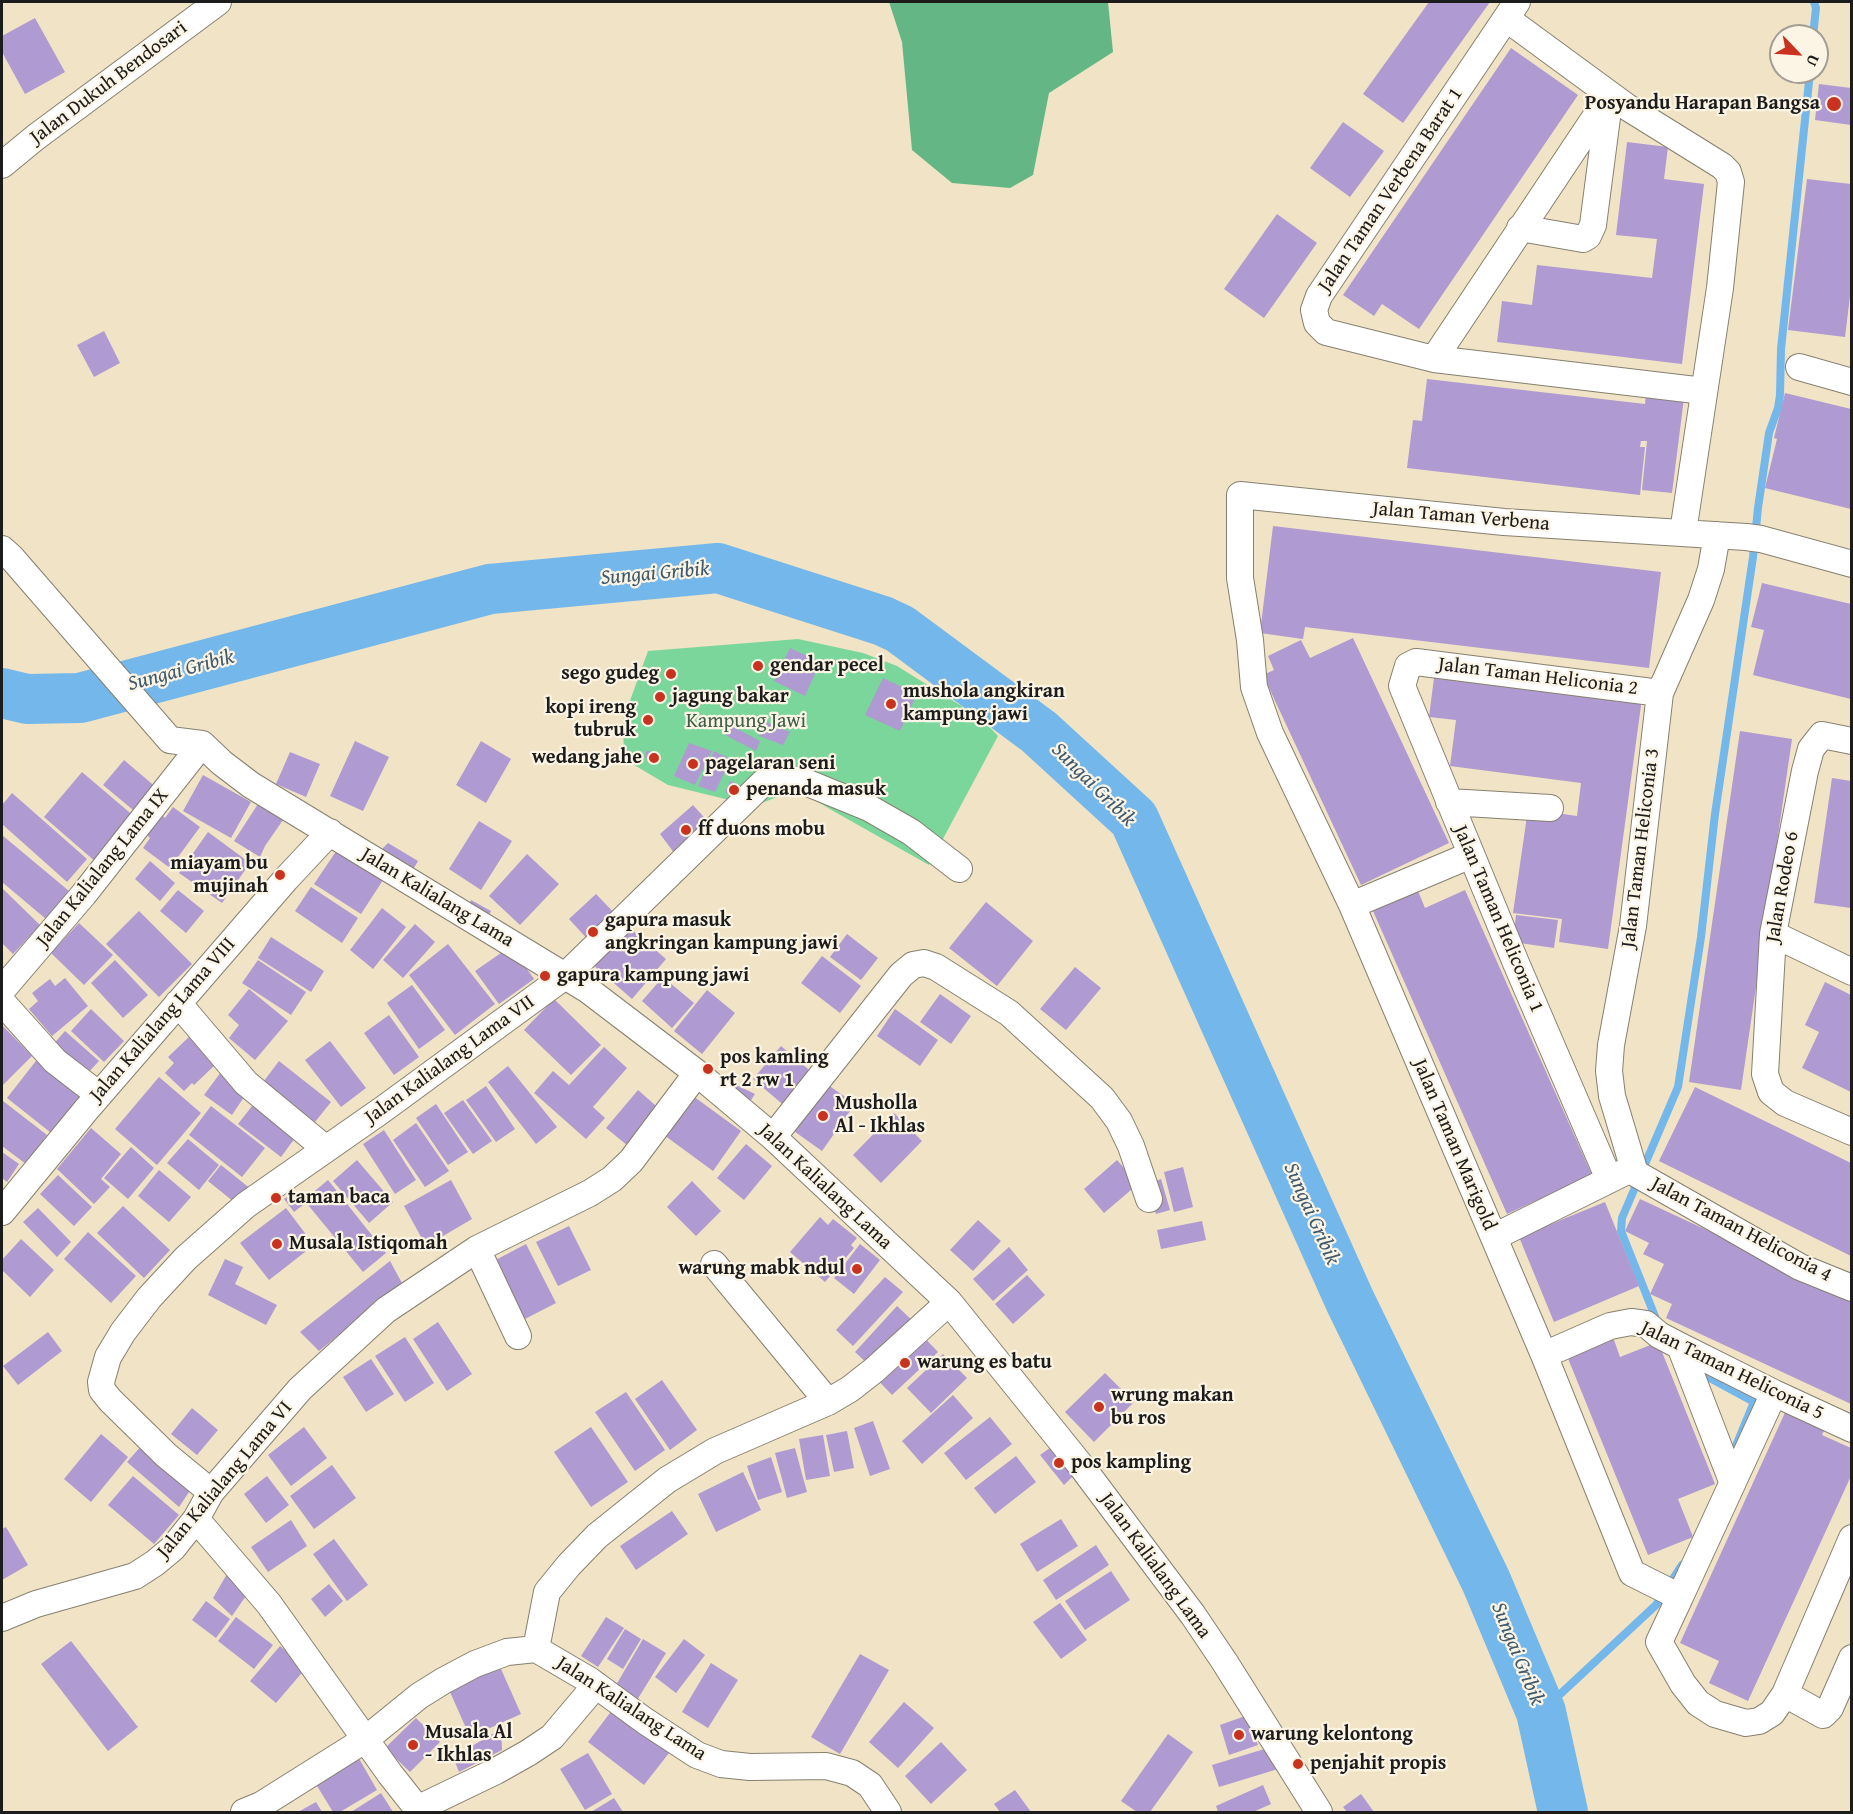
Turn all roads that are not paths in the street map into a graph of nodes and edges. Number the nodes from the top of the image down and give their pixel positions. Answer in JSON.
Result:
{"nodes":[{"id":1,"x":218,"y":2,"type":"edge"},
{"id":2,"x":1512,"y":10,"type":"edge"},
{"id":3,"x":1610,"y":95,"type":"junction"},
{"id":4,"x":2,"y":165,"type":"edge"},
{"id":5,"x":1520,"y":228,"type":"junction"},
{"id":6,"x":1434,"y":358,"type":"junction"},
{"id":7,"x":1799,"y":367,"type":"dead end"},
{"id":8,"x":1851,"y":382,"type":"edge"},
{"id":9,"x":1704,"y":391,"type":"junction"},
{"id":10,"x":1239,"y":495,"type":"joint"},
{"id":11,"x":1683,"y":532,"type":"junction"},
{"id":12,"x":1717,"y":535,"type":"junction"},
{"id":13,"x":6,"y":553,"type":"edge"},
{"id":14,"x":1851,"y":564,"type":"edge"},
{"id":15,"x":1416,"y":662,"type":"joint"},
{"id":16,"x":1660,"y":693,"type":"junction"},
{"id":17,"x":1851,"y":741,"type":"edge"},
{"id":18,"x":202,"y":744,"type":"junction"},
{"id":19,"x":1449,"y":802,"type":"junction"},
{"id":20,"x":1550,"y":808,"type":"dead end"},
{"id":21,"x":330,"y":832,"type":"junction"},
{"id":22,"x":1471,"y":855,"type":"junction"},
{"id":23,"x":959,"y":869,"type":"dead end"},
{"id":24,"x":1352,"y":905,"type":"junction"},
{"id":25,"x":1773,"y":934,"type":"junction"},
{"id":26,"x":1851,"y":972,"type":"edge"},
{"id":27,"x":565,"y":976,"type":"junction"},
{"id":28,"x":2,"y":990,"type":"edge"},
{"id":29,"x":2,"y":1002,"type":"edge"},
{"id":30,"x":178,"y":1003,"type":"junction"},
{"id":31,"x":697,"y":1073,"type":"junction"},
{"id":32,"x":99,"y":1095,"type":"junction"},
{"id":33,"x":1851,"y":1132,"type":"edge"},
{"id":34,"x":773,"y":1137,"type":"junction"},
{"id":35,"x":326,"y":1149,"type":"junction"},
{"id":36,"x":1639,"y":1174,"type":"junction"},
{"id":37,"x":1609,"y":1179,"type":"junction"},
{"id":38,"x":1149,"y":1199,"type":"dead end"},
{"id":39,"x":2,"y":1212,"type":"edge"},
{"id":40,"x":1494,"y":1237,"type":"junction"},
{"id":41,"x":477,"y":1249,"type":"junction"},
{"id":42,"x":714,"y":1264,"type":"dead end"},
{"id":43,"x":1851,"y":1288,"type":"edge"},
{"id":44,"x":949,"y":1302,"type":"junction"},
{"id":45,"x":518,"y":1336,"type":"dead end"},
{"id":46,"x":1677,"y":1351,"type":"junction"},
{"id":47,"x":1544,"y":1355,"type":"junction"},
{"id":48,"x":1774,"y":1393,"type":"junction"},
{"id":49,"x":828,"y":1402,"type":"junction"},
{"id":50,"x":1851,"y":1429,"type":"edge"},
{"id":51,"x":1728,"y":1472,"type":"junction"},
{"id":52,"x":211,"y":1492,"type":"junction"},
{"id":53,"x":196,"y":1519,"type":"junction"},
{"id":54,"x":1851,"y":1538,"type":"edge"},
{"id":55,"x":1677,"y":1596,"type":"junction"},
{"id":56,"x":2,"y":1618,"type":"edge"},
{"id":57,"x":538,"y":1640,"type":"junction"},
{"id":58,"x":1851,"y":1658,"type":"edge"},
{"id":59,"x":596,"y":1685,"type":"junction"},
{"id":60,"x":1785,"y":1694,"type":"junction"},
{"id":61,"x":366,"y":1739,"type":"junction"},
{"id":62,"x":257,"y":1810,"type":"edge"},
{"id":63,"x":418,"y":1811,"type":"edge"},
{"id":64,"x":888,"y":1812,"type":"edge"},
{"id":65,"x":1319,"y":1812,"type":"edge"}],
"edges":[{"from":1,"to":4,"type":"street","name":"Jalan Dukuh Bendosari"},
{"from":2,"to":3,"type":"street","name":"Jalan Taman Verbena Barat 1"},
{"from":2,"to":6,"type":"street","name":"Jalan Taman Verbena Barat 1"},
{"from":3,"to":5,"type":"street"},
{"from":3,"to":5,"type":"street"},
{"from":3,"to":9,"type":"street","name":"Jalan Taman Verbena Barat 1"},
{"from":5,"to":6,"type":"street"},
{"from":6,"to":9,"type":"street","name":"Jalan Taman Verbena Barat 1"},
{"from":7,"to":8,"type":"street"},
{"from":9,"to":11,"type":"street","name":"Jalan Taman Verbena Barat 1"},
{"from":10,"to":11,"type":"street","name":"Jalan Taman Verbena"},
{"from":10,"to":24,"type":"street","name":"Jalan Taman Marigold"},
{"from":11,"to":12,"type":"street","name":"Jalan Taman Verbena"},
{"from":12,"to":14,"type":"street","name":"Jalan Taman Verbena"},
{"from":12,"to":16,"type":"street","name":"Jalan Taman Heliconia 3"},
{"from":13,"to":18,"type":"street"},
{"from":15,"to":16,"type":"street","name":"Jalan Taman Heliconia 2"},
{"from":15,"to":19,"type":"street","name":"Jalan Taman Heliconia 1"},
{"from":16,"to":36,"type":"street","name":"Jalan Taman Heliconia 3"},
{"from":17,"to":25,"type":"street","name":"Jalan Rodeo 6"},
{"from":18,"to":21,"type":"street","name":"Jalan Kalialang Lama"},
{"from":18,"to":28,"type":"street","name":"Jalan Kalialang Lama IX"},
{"from":19,"to":20,"type":"street"},
{"from":19,"to":22,"type":"street","name":"Jalan Taman Heliconia 1"},
{"from":21,"to":27,"type":"street","name":"Jalan Kalialang Lama"},
{"from":21,"to":30,"type":"street","name":"Jalan Kalialang Lama VIII"},
{"from":22,"to":24,"type":"street"},
{"from":22,"to":37,"type":"street","name":"Jalan Taman Heliconia 1"},
{"from":23,"to":27,"type":"street","name":"Jalan Kalialang Lama VII"},
{"from":24,"to":40,"type":"street","name":"Jalan Taman Marigold"},
{"from":25,"to":26,"type":"street"},
{"from":25,"to":33,"type":"street","name":"Jalan Rodeo 6"},
{"from":27,"to":31,"type":"street","name":"Jalan Kalialang Lama"},
{"from":27,"to":35,"type":"street","name":"Jalan Kalialang Lama VII"},
{"from":29,"to":32,"type":"street"},
{"from":30,"to":32,"type":"street","name":"Jalan Kalialang Lama VIII"},
{"from":30,"to":35,"type":"street"},
{"from":31,"to":34,"type":"street","name":"Jalan Kalialang Lama"},
{"from":31,"to":41,"type":"street","name":"Jalan Kalialang Lama VI"},
{"from":32,"to":39,"type":"street","name":"Jalan Kalialang Lama VIII"},
{"from":34,"to":38,"type":"street"},
{"from":34,"to":44,"type":"street","name":"Jalan Kalialang Lama"},
{"from":35,"to":52,"type":"street","name":"Jalan Kalialang Lama VII"},
{"from":36,"to":37,"type":"street"},
{"from":36,"to":43,"type":"street","name":"Jalan Taman Heliconia 4"},
{"from":37,"to":40,"type":"street"},
{"from":40,"to":47,"type":"street","name":"Jalan Taman Marigold"},
{"from":41,"to":45,"type":"street"},
{"from":41,"to":52,"type":"street","name":"Jalan Kalialang Lama VI"},
{"from":42,"to":49,"type":"street"},
{"from":44,"to":49,"type":"street"},
{"from":44,"to":65,"type":"street","name":"Jalan Kalialang Lama"},
{"from":46,"to":47,"type":"street","name":"Jalan Taman Heliconia 5"},
{"from":46,"to":48,"type":"street","name":"Jalan Taman Heliconia 5"},
{"from":46,"to":51,"type":"street"},
{"from":47,"to":55,"type":"street","name":"Jalan Taman Marigold"},
{"from":48,"to":50,"type":"street","name":"Jalan Taman Heliconia 5"},
{"from":48,"to":51,"type":"street"},
{"from":49,"to":57,"type":"street"},
{"from":51,"to":55,"type":"street"},
{"from":52,"to":53,"type":"street","name":"Jalan Kalialang Lama VI"},
{"from":53,"to":56,"type":"street","name":"Jalan Kalialang Lama VI"},
{"from":53,"to":61,"type":"street"},
{"from":54,"to":60,"type":"street"},
{"from":55,"to":60,"type":"street"},
{"from":57,"to":59,"type":"street","name":"Jalan Kalialang Lama"},
{"from":57,"to":61,"type":"street"},
{"from":58,"to":60,"type":"street"},
{"from":59,"to":63,"type":"street"},
{"from":59,"to":64,"type":"street","name":"Jalan Kalialang Lama"},
{"from":61,"to":62,"type":"street"},
{"from":61,"to":63,"type":"street"}]}
